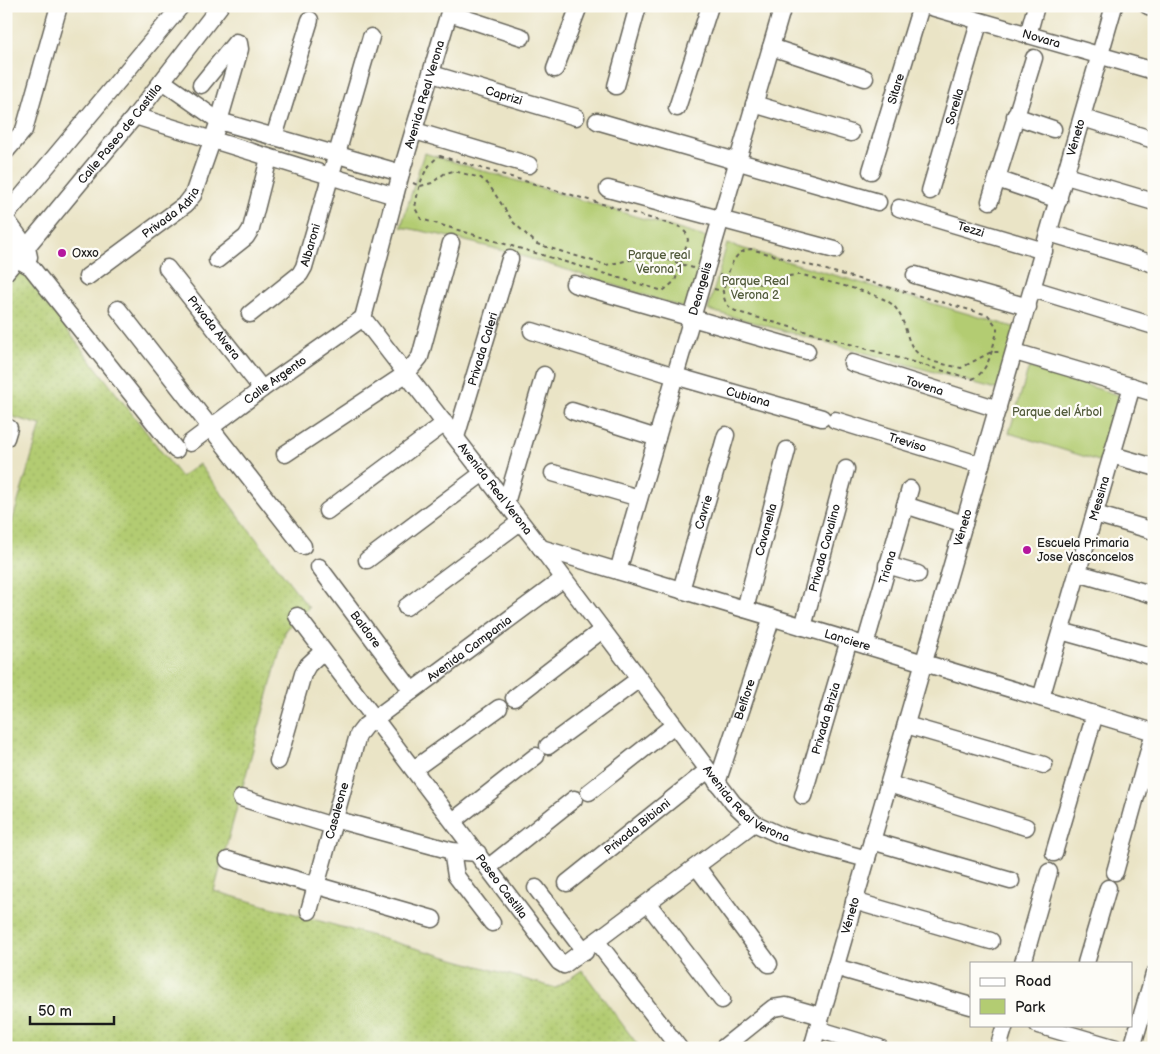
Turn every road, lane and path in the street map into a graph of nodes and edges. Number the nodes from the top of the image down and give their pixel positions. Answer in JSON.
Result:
{"nodes":[{"id":1,"x":59,"y":6,"type":"edge"},
{"id":2,"x":220,"y":6,"type":"edge"},
{"id":3,"x":579,"y":6,"type":"edge"},
{"id":4,"x":638,"y":6,"type":"edge"},
{"id":5,"x":710,"y":6,"type":"edge"},
{"id":6,"x":783,"y":6,"type":"edge"},
{"id":7,"x":921,"y":6,"type":"edge"},
{"id":8,"x":928,"y":6,"type":"edge"},
{"id":9,"x":1036,"y":6,"type":"edge"},
{"id":10,"x":1114,"y":6,"type":"edge"},
{"id":11,"x":1148,"y":6,"type":"edge"},
{"id":12,"x":175,"y":7,"type":"edge"},
{"id":13,"x":1154,"y":8,"type":"edge"},
{"id":14,"x":450,"y":10,"type":"edge"},
{"id":15,"x":975,"y":16,"type":"edge"},
{"id":16,"x":310,"y":20,"type":"dead end"},
{"id":17,"x":1028,"y":35,"type":"junction"},
{"id":18,"x":371,"y":37,"type":"dead end"},
{"id":19,"x":522,"y":37,"type":"dead end"},
{"id":20,"x":771,"y":48,"type":"junction"},
{"id":21,"x":1101,"y":56,"type":"junction"},
{"id":22,"x":1034,"y":58,"type":"dead end"},
{"id":23,"x":555,"y":70,"type":"dead end"},
{"id":24,"x":1154,"y":71,"type":"edge"},
{"id":25,"x":432,"y":74,"type":"junction"},
{"id":26,"x":865,"y":78,"type":"dead end"},
{"id":27,"x":162,"y":81,"type":"junction"},
{"id":28,"x":201,"y":85,"type":"dead end"},
{"id":29,"x":616,"y":86,"type":"dead end"},
{"id":30,"x":754,"y":104,"type":"junction"},
{"id":31,"x":677,"y":108,"type":"dead end"},
{"id":32,"x":135,"y":116,"type":"junction"},
{"id":33,"x":1015,"y":116,"type":"junction"},
{"id":34,"x":576,"y":117,"type":"dead end"},
{"id":35,"x":1083,"y":118,"type":"junction"},
{"id":36,"x":219,"y":121,"type":"junction"},
{"id":37,"x":597,"y":121,"type":"dead end"},
{"id":38,"x":1053,"y":129,"type":"dead end"},
{"id":39,"x":416,"y":130,"type":"junction"},
{"id":40,"x":851,"y":133,"type":"dead end"},
{"id":41,"x":274,"y":137,"type":"junction"},
{"id":42,"x":213,"y":140,"type":"junction"},
{"id":43,"x":1154,"y":140,"type":"edge"},
{"id":44,"x":6,"y":151,"type":"edge"},
{"id":45,"x":338,"y":156,"type":"junction"},
{"id":46,"x":268,"y":158,"type":"junction"},
{"id":47,"x":737,"y":162,"type":"junction"},
{"id":48,"x":529,"y":165,"type":"dead end"},
{"id":49,"x":871,"y":171,"type":"dead end"},
{"id":50,"x":1066,"y":176,"type":"junction"},
{"id":51,"x":331,"y":178,"type":"junction"},
{"id":52,"x":406,"y":178,"type":"junction"},
{"id":53,"x":997,"y":179,"type":"junction"},
{"id":54,"x":420,"y":186,"type":"junction"},
{"id":55,"x":608,"y":190,"type":"dead end"},
{"id":56,"x":930,"y":190,"type":"dead end"},
{"id":57,"x":395,"y":196,"type":"junction"},
{"id":58,"x":1059,"y":200,"type":"junction"},
{"id":59,"x":990,"y":201,"type":"dead end"},
{"id":60,"x":878,"y":202,"type":"dead end"},
{"id":61,"x":1154,"y":202,"type":"edge"},
{"id":62,"x":899,"y":208,"type":"dead end"},
{"id":63,"x":6,"y":217,"type":"edge"},
{"id":64,"x":720,"y":219,"type":"junction"},
{"id":65,"x":1049,"y":233,"type":"junction"},
{"id":66,"x":450,"y":243,"type":"dead end"},
{"id":67,"x":6,"y":245,"type":"edge"},
{"id":68,"x":835,"y":250,"type":"dead end"},
{"id":69,"x":1044,"y":251,"type":"junction"},
{"id":70,"x":25,"y":258,"type":"junction"},
{"id":71,"x":510,"y":259,"type":"dead end"},
{"id":72,"x":217,"y":260,"type":"dead end"},
{"id":73,"x":681,"y":264,"type":"junction"},
{"id":74,"x":1154,"y":264,"type":"edge"},
{"id":75,"x":167,"y":268,"type":"dead end"},
{"id":76,"x":698,"y":269,"type":"dead end"},
{"id":77,"x":6,"y":272,"type":"edge"},
{"id":78,"x":713,"y":274,"type":"dead end"},
{"id":79,"x":915,"y":275,"type":"dead end"},
{"id":80,"x":87,"y":277,"type":"dead end"},
{"id":81,"x":728,"y":277,"type":"junction"},
{"id":82,"x":574,"y":284,"type":"dead end"},
{"id":83,"x":709,"y":288,"type":"dead end"},
{"id":84,"x":1033,"y":289,"type":"junction"},
{"id":85,"x":723,"y":292,"type":"junction"},
{"id":86,"x":1028,"y":307,"type":"junction"},
{"id":87,"x":118,"y":309,"type":"dead end"},
{"id":88,"x":250,"y":314,"type":"dead end"},
{"id":89,"x":363,"y":318,"type":"junction"},
{"id":90,"x":691,"y":319,"type":"junction"},
{"id":91,"x":1154,"y":326,"type":"edge"},
{"id":92,"x":532,"y":331,"type":"dead end"},
{"id":93,"x":807,"y":352,"type":"dead end"},
{"id":94,"x":991,"y":352,"type":"junction"},
{"id":95,"x":1015,"y":352,"type":"junction"},
{"id":96,"x":852,"y":362,"type":"dead end"},
{"id":97,"x":407,"y":373,"type":"junction"},
{"id":98,"x":544,"y":375,"type":"dead end"},
{"id":99,"x":674,"y":376,"type":"junction"},
{"id":100,"x":1132,"y":386,"type":"junction"},
{"id":101,"x":262,"y":389,"type":"junction"},
{"id":102,"x":1154,"y":393,"type":"edge"},
{"id":103,"x":998,"y":409,"type":"junction"},
{"id":104,"x":572,"y":411,"type":"dead end"},
{"id":105,"x":829,"y":419,"type":"joint"},
{"id":106,"x":445,"y":423,"type":"junction"},
{"id":107,"x":209,"y":428,"type":"junction"},
{"id":108,"x":726,"y":435,"type":"dead end"},
{"id":109,"x":456,"y":437,"type":"junction"},
{"id":110,"x":656,"y":438,"type":"junction"},
{"id":111,"x":787,"y":450,"type":"dead end"},
{"id":112,"x":284,"y":454,"type":"dead end"},
{"id":113,"x":1112,"y":455,"type":"junction"},
{"id":114,"x":982,"y":465,"type":"junction"},
{"id":115,"x":1154,"y":467,"type":"edge"},
{"id":116,"x":846,"y":469,"type":"dead end"},
{"id":117,"x":483,"y":473,"type":"junction"},
{"id":118,"x":553,"y":473,"type":"dead end"},
{"id":119,"x":910,"y":488,"type":"dead end"},
{"id":120,"x":639,"y":498,"type":"junction"},
{"id":121,"x":506,"y":503,"type":"junction"},
{"id":122,"x":905,"y":505,"type":"junction"},
{"id":123,"x":326,"y":511,"type":"dead end"},
{"id":124,"x":1095,"y":514,"type":"junction"},
{"id":125,"x":520,"y":522,"type":"junction"},
{"id":126,"x":964,"y":524,"type":"junction"},
{"id":127,"x":1154,"y":531,"type":"edge"},
{"id":128,"x":302,"y":546,"type":"dead end"},
{"id":129,"x":541,"y":548,"type":"junction"},
{"id":130,"x":367,"y":560,"type":"dead end"},
{"id":131,"x":887,"y":565,"type":"junction"},
{"id":132,"x":318,"y":568,"type":"dead end"},
{"id":133,"x":618,"y":571,"type":"junction"},
{"id":134,"x":1078,"y":573,"type":"junction"},
{"id":135,"x":918,"y":574,"type":"dead end"},
{"id":136,"x":563,"y":579,"type":"junction"},
{"id":137,"x":681,"y":590,"type":"junction"},
{"id":138,"x":1154,"y":595,"type":"edge"},
{"id":139,"x":406,"y":607,"type":"dead end"},
{"id":140,"x":745,"y":609,"type":"junction"},
{"id":141,"x":297,"y":616,"type":"dead end"},
{"id":142,"x":772,"y":617,"type":"junction"},
{"id":143,"x":803,"y":626,"type":"junction"},
{"id":144,"x":602,"y":630,"type":"junction"},
{"id":145,"x":1061,"y":631,"type":"junction"},
{"id":146,"x":849,"y":640,"type":"junction"},
{"id":147,"x":865,"y":645,"type":"junction"},
{"id":148,"x":323,"y":651,"type":"junction"},
{"id":149,"x":1154,"y":657,"type":"edge"},
{"id":150,"x":924,"y":663,"type":"junction"},
{"id":151,"x":639,"y":679,"type":"junction"},
{"id":152,"x":412,"y":691,"type":"junction"},
{"id":153,"x":514,"y":698,"type":"dead end"},
{"id":154,"x":1041,"y":698,"type":"junction"},
{"id":155,"x":499,"y":708,"type":"dead end"},
{"id":156,"x":1095,"y":714,"type":"junction"},
{"id":157,"x":375,"y":718,"type":"junction"},
{"id":158,"x":674,"y":725,"type":"junction"},
{"id":159,"x":906,"y":725,"type":"junction"},
{"id":160,"x":1154,"y":732,"type":"edge"},
{"id":161,"x":278,"y":761,"type":"dead end"},
{"id":162,"x":1044,"y":765,"type":"dead end"},
{"id":163,"x":414,"y":769,"type":"junction"},
{"id":164,"x":713,"y":777,"type":"junction"},
{"id":165,"x":889,"y":784,"type":"junction"},
{"id":166,"x":589,"y":792,"type":"dead end"},
{"id":167,"x":803,"y":796,"type":"dead end"},
{"id":168,"x":241,"y":798,"type":"dead end"},
{"id":169,"x":574,"y":799,"type":"dead end"},
{"id":170,"x":453,"y":820,"type":"junction"},
{"id":171,"x":334,"y":823,"type":"junction"},
{"id":172,"x":754,"y":823,"type":"junction"},
{"id":173,"x":1026,"y":827,"type":"dead end"},
{"id":174,"x":872,"y":841,"type":"junction"},
{"id":175,"x":452,"y":851,"type":"junction"},
{"id":176,"x":478,"y":853,"type":"junction"},
{"id":177,"x":1054,"y":853,"type":"dead end"},
{"id":178,"x":867,"y":859,"type":"junction"},
{"id":179,"x":228,"y":860,"type":"dead end"},
{"id":180,"x":488,"y":866,"type":"junction"},
{"id":181,"x":696,"y":867,"type":"junction"},
{"id":182,"x":1049,"y":872,"type":"dead end"},
{"id":183,"x":1115,"y":872,"type":"dead end"},
{"id":184,"x":1011,"y":882,"type":"dead end"},
{"id":185,"x":567,"y":883,"type":"dead end"},
{"id":186,"x":316,"y":885,"type":"junction"},
{"id":187,"x":536,"y":888,"type":"dead end"},
{"id":188,"x":1108,"y":888,"type":"dead end"},
{"id":189,"x":854,"y":901,"type":"junction"},
{"id":190,"x":648,"y":904,"type":"junction"},
{"id":191,"x":309,"y":910,"type":"dead end"},
{"id":192,"x":433,"y":919,"type":"dead end"},
{"id":193,"x":492,"y":923,"type":"dead end"},
{"id":194,"x":990,"y":941,"type":"dead end"},
{"id":195,"x":591,"y":947,"type":"junction"},
{"id":196,"x":1023,"y":962,"type":"edge"},
{"id":197,"x":1086,"y":962,"type":"edge"},
{"id":198,"x":769,"y":964,"type":"dead end"},
{"id":199,"x":835,"y":967,"type":"junction"},
{"id":200,"x":1152,"y":983,"type":"edge"},
{"id":201,"x":722,"y":1000,"type":"dead end"},
{"id":202,"x":970,"y":1006,"type":"edge"},
{"id":203,"x":819,"y":1023,"type":"junction"},
{"id":204,"x":1005,"y":1026,"type":"edge"},
{"id":205,"x":1041,"y":1026,"type":"edge"},
{"id":206,"x":1065,"y":1035,"type":"edge"},
{"id":207,"x":679,"y":1048,"type":"edge"},
{"id":208,"x":723,"y":1048,"type":"edge"},
{"id":209,"x":812,"y":1048,"type":"edge"},
{"id":210,"x":880,"y":1048,"type":"edge"},
{"id":211,"x":998,"y":1048,"type":"edge"},
{"id":212,"x":1116,"y":1048,"type":"edge"},
{"id":213,"x":1132,"y":1048,"type":"edge"}],
"edges":[{"from":1,"to":44,"type":"street"},
{"from":2,"to":27,"type":"street","name":"Calle Paseo de Castilla"},
{"from":3,"to":23,"type":"street"},
{"from":4,"to":29,"type":"street"},
{"from":5,"to":31,"type":"street"},
{"from":6,"to":20,"type":"street","name":"Deangelis"},
{"from":7,"to":49,"type":"street","name":"Sitare"},
{"from":8,"to":15,"type":"street","name":"Novara"},
{"from":9,"to":17,"type":"street"},
{"from":10,"to":21,"type":"street","name":"Véneto"},
{"from":11,"to":13,"type":"street"},
{"from":12,"to":63,"type":"street"},
{"from":14,"to":19,"type":"street"},
{"from":14,"to":25,"type":"street","name":"Avenida Real Verona"},
{"from":15,"to":17,"type":"street","name":"Novara"},
{"from":15,"to":56,"type":"street","name":"Sorella"},
{"from":16,"to":41,"type":"street"},
{"from":17,"to":21,"type":"street","name":"Novara"},
{"from":18,"to":45,"type":"street","name":"Albaroni"},
{"from":20,"to":26,"type":"street"},
{"from":20,"to":30,"type":"street","name":"Deangelis"},
{"from":21,"to":24,"type":"street","name":"Novara"},
{"from":21,"to":35,"type":"street","name":"Véneto"},
{"from":22,"to":33,"type":"street"},
{"from":25,"to":34,"type":"street","name":"Caprizi"},
{"from":25,"to":39,"type":"street","name":"Avenida Real Verona"},
{"from":27,"to":32,"type":"street","name":"Calle Paseo de Castilla"},
{"from":27,"to":36,"type":"street"},
{"from":28,"to":36,"type":"street","name":"Privada Adria"},
{"from":30,"to":40,"type":"street"},
{"from":30,"to":47,"type":"street","name":"Deangelis"},
{"from":32,"to":42,"type":"street"},
{"from":32,"to":70,"type":"street","name":"Calle Paseo de Castilla"},
{"from":33,"to":38,"type":"street"},
{"from":33,"to":53,"type":"street"},
{"from":35,"to":43,"type":"street"},
{"from":35,"to":50,"type":"street","name":"Véneto"},
{"from":36,"to":41,"type":"street"},
{"from":36,"to":42,"type":"street","name":"Privada Adria"},
{"from":37,"to":47,"type":"street"},
{"from":39,"to":48,"type":"street"},
{"from":39,"to":52,"type":"street","name":"Avenida Real Verona"},
{"from":41,"to":45,"type":"street"},
{"from":42,"to":46,"type":"street"},
{"from":42,"to":80,"type":"street","name":"Privada Adria"},
{"from":45,"to":51,"type":"street","name":"Albaroni"},
{"from":45,"to":52,"type":"street"},
{"from":46,"to":51,"type":"street"},
{"from":46,"to":72,"type":"street"},
{"from":47,"to":60,"type":"street"},
{"from":47,"to":64,"type":"street","name":"Deangelis"},
{"from":50,"to":58,"type":"street","name":"Véneto"},
{"from":50,"to":61,"type":"street"},
{"from":51,"to":57,"type":"street"},
{"from":51,"to":88,"type":"street","name":"Albaroni"},
{"from":52,"to":54,"type":"path"},
{"from":52,"to":57,"type":"street","name":"Avenida Real Verona"},
{"from":53,"to":58,"type":"street"},
{"from":53,"to":59,"type":"street"},
{"from":54,"to":73,"type":"path"},
{"from":54,"to":73,"type":"path"},
{"from":54,"to":73,"type":"path"},
{"from":55,"to":64,"type":"street"},
{"from":57,"to":89,"type":"street","name":"Avenida Real Verona"},
{"from":58,"to":65,"type":"street","name":"Véneto"},
{"from":62,"to":69,"type":"street","name":"Tezzi"},
{"from":63,"to":70,"type":"street"},
{"from":64,"to":68,"type":"street"},
{"from":64,"to":90,"type":"street","name":"Deangelis"},
{"from":65,"to":69,"type":"street","name":"Véneto"},
{"from":65,"to":74,"type":"street"},
{"from":66,"to":97,"type":"street"},
{"from":67,"to":70,"type":"street"},
{"from":69,"to":84,"type":"street","name":"Véneto"},
{"from":70,"to":77,"type":"street","name":"Calle Paseo de Castilla"},
{"from":70,"to":107,"type":"street","name":"Calle Argento"},
{"from":71,"to":109,"type":"street","name":"Privada Caleri"},
{"from":73,"to":76,"type":"path"},
{"from":75,"to":101,"type":"street","name":"Privada Alvera"},
{"from":78,"to":81,"type":"path"},
{"from":79,"to":86,"type":"street"},
{"from":81,"to":85,"type":"path"},
{"from":81,"to":94,"type":"path"},
{"from":81,"to":94,"type":"path"},
{"from":82,"to":90,"type":"street"},
{"from":83,"to":85,"type":"path"},
{"from":84,"to":86,"type":"street","name":"Véneto"},
{"from":84,"to":91,"type":"street"},
{"from":85,"to":94,"type":"path"},
{"from":86,"to":95,"type":"street","name":"Véneto"},
{"from":87,"to":107,"type":"street"},
{"from":89,"to":97,"type":"street","name":"Avenida Real Verona"},
{"from":89,"to":101,"type":"street","name":"Calle Argento"},
{"from":90,"to":93,"type":"street"},
{"from":90,"to":99,"type":"street","name":"Deangelis"},
{"from":92,"to":99,"type":"street","name":"Cubiana"},
{"from":94,"to":95,"type":"path"},
{"from":95,"to":100,"type":"street"},
{"from":95,"to":103,"type":"street","name":"Véneto"},
{"from":96,"to":103,"type":"street","name":"Tovena"},
{"from":97,"to":106,"type":"street","name":"Avenida Real Verona"},
{"from":97,"to":112,"type":"street"},
{"from":98,"to":121,"type":"street"},
{"from":99,"to":105,"type":"street","name":"Cubiana"},
{"from":99,"to":110,"type":"street","name":"Deangelis"},
{"from":100,"to":102,"type":"street"},
{"from":100,"to":113,"type":"street","name":"Messina"},
{"from":101,"to":107,"type":"street","name":"Calle Argento"},
{"from":103,"to":114,"type":"street","name":"Véneto"},
{"from":104,"to":110,"type":"street"},
{"from":105,"to":114,"type":"street","name":"Treviso"},
{"from":106,"to":109,"type":"street","name":"Avenida Real Verona"},
{"from":106,"to":123,"type":"street"},
{"from":107,"to":128,"type":"street"},
{"from":108,"to":137,"type":"street","name":"Cavrie"},
{"from":109,"to":117,"type":"street","name":"Avenida Real Verona"},
{"from":110,"to":120,"type":"street","name":"Deangelis"},
{"from":111,"to":140,"type":"street","name":"Cavanella"},
{"from":113,"to":115,"type":"street"},
{"from":113,"to":124,"type":"street","name":"Messina"},
{"from":114,"to":126,"type":"street","name":"Véneto"},
{"from":116,"to":143,"type":"street","name":"Privada Cavalino"},
{"from":117,"to":121,"type":"street","name":"Avenida Real Verona"},
{"from":117,"to":130,"type":"street"},
{"from":118,"to":120,"type":"street"},
{"from":119,"to":122,"type":"street","name":"Triana"},
{"from":120,"to":133,"type":"street","name":"Deangelis"},
{"from":121,"to":125,"type":"street","name":"Avenida Real Verona"},
{"from":122,"to":126,"type":"street"},
{"from":122,"to":131,"type":"street","name":"Triana"},
{"from":124,"to":127,"type":"street"},
{"from":124,"to":134,"type":"street","name":"Messina"},
{"from":125,"to":129,"type":"street","name":"Avenida Real Verona"},
{"from":125,"to":139,"type":"street"},
{"from":126,"to":150,"type":"street","name":"Véneto"},
{"from":129,"to":133,"type":"street","name":"Lanciere"},
{"from":129,"to":136,"type":"street","name":"Avenida Real Verona"},
{"from":131,"to":135,"type":"street"},
{"from":131,"to":147,"type":"street","name":"Triana"},
{"from":132,"to":152,"type":"street","name":"Baldore"},
{"from":133,"to":137,"type":"street","name":"Lanciere"},
{"from":134,"to":138,"type":"street"},
{"from":134,"to":145,"type":"street","name":"Messina"},
{"from":136,"to":144,"type":"street","name":"Avenida Real Verona"},
{"from":136,"to":152,"type":"street","name":"Avenida Campania"},
{"from":137,"to":140,"type":"street","name":"Lanciere"},
{"from":140,"to":142,"type":"street","name":"Lanciere"},
{"from":141,"to":148,"type":"street","name":"Paseo Castilla"},
{"from":142,"to":143,"type":"street","name":"Lanciere"},
{"from":142,"to":164,"type":"street","name":"Belfiore"},
{"from":143,"to":146,"type":"street","name":"Lanciere"},
{"from":144,"to":151,"type":"street","name":"Avenida Real Verona"},
{"from":144,"to":153,"type":"street"},
{"from":145,"to":149,"type":"street"},
{"from":145,"to":154,"type":"street","name":"Messina"},
{"from":146,"to":147,"type":"street","name":"Lanciere"},
{"from":146,"to":167,"type":"street","name":"Privada Brizia"},
{"from":147,"to":150,"type":"street","name":"Lanciere"},
{"from":148,"to":157,"type":"street","name":"Paseo Castilla"},
{"from":148,"to":161,"type":"street"},
{"from":150,"to":154,"type":"street","name":"Lanciere"},
{"from":150,"to":159,"type":"street","name":"Véneto"},
{"from":151,"to":158,"type":"street","name":"Avenida Real Verona"},
{"from":151,"to":170,"type":"street"},
{"from":152,"to":157,"type":"street","name":"Avenida Campania"},
{"from":154,"to":156,"type":"street","name":"Lanciere"},
{"from":155,"to":163,"type":"street"},
{"from":156,"to":160,"type":"street","name":"Lanciere"},
{"from":156,"to":177,"type":"street"},
{"from":157,"to":163,"type":"street","name":"Paseo Castilla"},
{"from":157,"to":171,"type":"street","name":"Casaleone"},
{"from":158,"to":164,"type":"street","name":"Avenida Real Verona"},
{"from":158,"to":166,"type":"street"},
{"from":159,"to":162,"type":"street"},
{"from":159,"to":165,"type":"street","name":"Véneto"},
{"from":160,"to":183,"type":"street"},
{"from":163,"to":170,"type":"street","name":"Paseo Castilla"},
{"from":164,"to":172,"type":"street","name":"Avenida Real Verona"},
{"from":164,"to":185,"type":"street","name":"Privada Bibiani"},
{"from":165,"to":173,"type":"street"},
{"from":165,"to":174,"type":"street","name":"Véneto"},
{"from":168,"to":171,"type":"street"},
{"from":169,"to":180,"type":"street"},
{"from":170,"to":176,"type":"street","name":"Paseo Castilla"},
{"from":171,"to":175,"type":"street"},
{"from":171,"to":186,"type":"street","name":"Casaleone"},
{"from":172,"to":178,"type":"street","name":"Avenida Real Verona"},
{"from":172,"to":181,"type":"street","name":"Paseo Castilla"},
{"from":174,"to":178,"type":"street","name":"Véneto"},
{"from":174,"to":184,"type":"street"},
{"from":175,"to":176,"type":"street"},
{"from":175,"to":193,"type":"street"},
{"from":176,"to":180,"type":"street","name":"Paseo Castilla"},
{"from":178,"to":189,"type":"street","name":"Véneto"},
{"from":179,"to":186,"type":"street"},
{"from":180,"to":195,"type":"street","name":"Paseo Castilla"},
{"from":181,"to":190,"type":"street","name":"Paseo Castilla"},
{"from":181,"to":198,"type":"street"},
{"from":182,"to":196,"type":"street"},
{"from":186,"to":191,"type":"street","name":"Casaleone"},
{"from":186,"to":192,"type":"street"},
{"from":187,"to":195,"type":"street"},
{"from":188,"to":197,"type":"street"},
{"from":189,"to":194,"type":"street"},
{"from":189,"to":199,"type":"street","name":"Véneto"},
{"from":190,"to":195,"type":"street","name":"Paseo Castilla"},
{"from":190,"to":201,"type":"street"},
{"from":195,"to":207,"type":"street"},
{"from":199,"to":202,"type":"street"},
{"from":199,"to":203,"type":"street","name":"Véneto"},
{"from":200,"to":213,"type":"street"},
{"from":203,"to":208,"type":"street"},
{"from":203,"to":209,"type":"street","name":"Véneto"},
{"from":203,"to":210,"type":"street"},
{"from":204,"to":211,"type":"street"},
{"from":205,"to":206,"type":"street"},
{"from":206,"to":212,"type":"street"}]}
